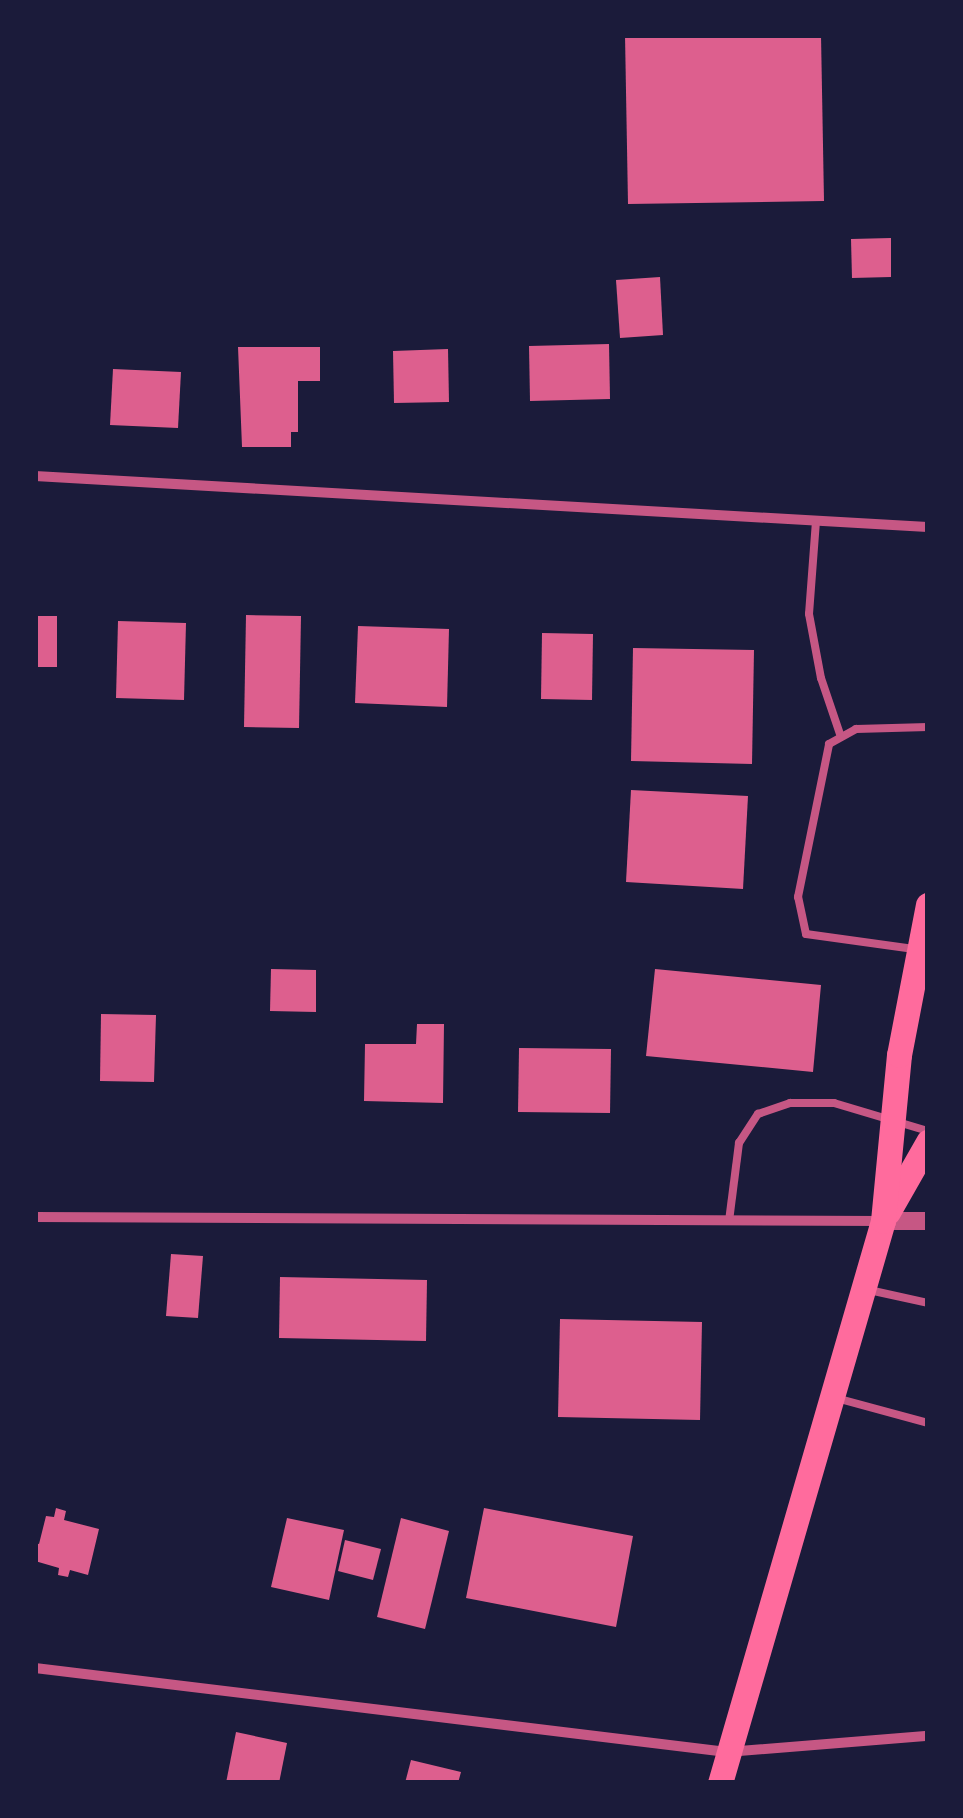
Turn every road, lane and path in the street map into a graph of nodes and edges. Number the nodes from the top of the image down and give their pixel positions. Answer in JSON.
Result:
{"nodes":[{"id":1,"x":35,"y":476,"type":"edge"},
{"id":2,"x":816,"y":520,"type":"junction"},
{"id":3,"x":928,"y":527,"type":"edge"},
{"id":4,"x":928,"y":727,"type":"edge"},
{"id":5,"x":841,"y":737,"type":"junction"},
{"id":6,"x":928,"y":905,"type":"edge"},
{"id":7,"x":918,"y":950,"type":"junction"},
{"id":8,"x":893,"y":1120,"type":"junction"},
{"id":9,"x":928,"y":1131,"type":"edge"},
{"id":10,"x":928,"y":1142,"type":"edge"},
{"id":11,"x":35,"y":1217,"type":"edge"},
{"id":12,"x":728,"y":1221,"type":"junction"},
{"id":13,"x":883,"y":1221,"type":"junction"},
{"id":14,"x":928,"y":1221,"type":"edge"},
{"id":15,"x":864,"y":1289,"type":"junction"},
{"id":16,"x":928,"y":1303,"type":"edge"},
{"id":17,"x":830,"y":1396,"type":"junction"},
{"id":18,"x":927,"y":1420,"type":"edge"},
{"id":19,"x":35,"y":1668,"type":"edge"},
{"id":20,"x":928,"y":1736,"type":"edge"},
{"id":21,"x":727,"y":1752,"type":"junction"},
{"id":22,"x":720,"y":1783,"type":"edge"}],
"edges":[{"from":1,"to":2,"type":"street"},
{"from":2,"to":3,"type":"street"},
{"from":2,"to":5,"type":"lane"},
{"from":4,"to":5,"type":"lane"},
{"from":5,"to":7,"type":"lane"},
{"from":6,"to":7,"type":"main road"},
{"from":7,"to":8,"type":"main road"},
{"from":8,"to":9,"type":"lane"},
{"from":8,"to":12,"type":"lane"},
{"from":8,"to":13,"type":"main road"},
{"from":10,"to":13,"type":"main road"},
{"from":11,"to":12,"type":"street"},
{"from":12,"to":13,"type":"street"},
{"from":13,"to":14,"type":"street"},
{"from":13,"to":15,"type":"main road"},
{"from":15,"to":16,"type":"lane"},
{"from":15,"to":17,"type":"main road"},
{"from":17,"to":18,"type":"lane"},
{"from":17,"to":21,"type":"main road"},
{"from":19,"to":21,"type":"street"},
{"from":20,"to":21,"type":"street"},
{"from":21,"to":22,"type":"main road"}]}
